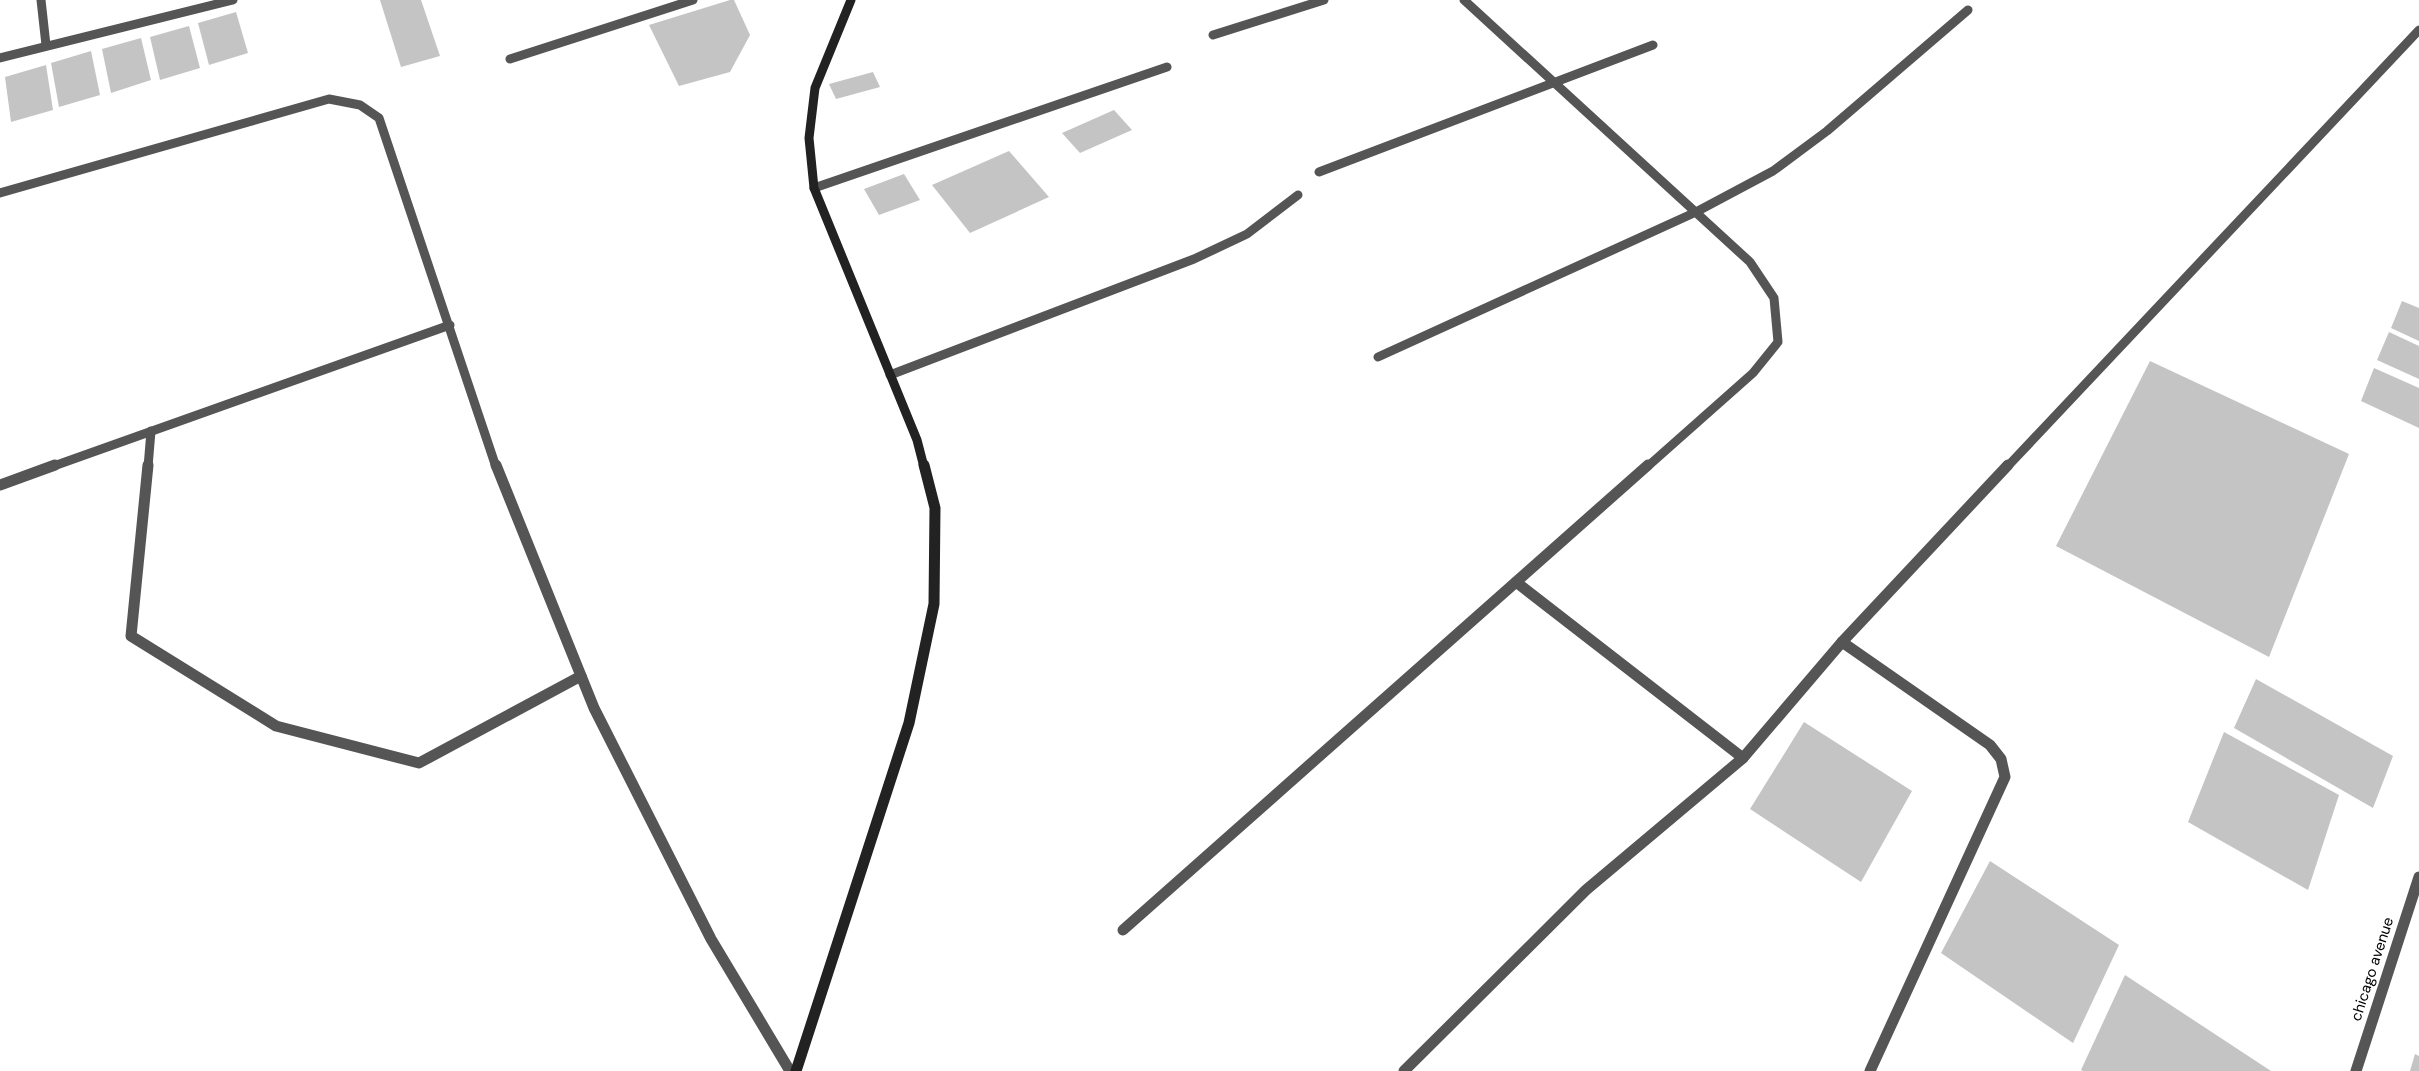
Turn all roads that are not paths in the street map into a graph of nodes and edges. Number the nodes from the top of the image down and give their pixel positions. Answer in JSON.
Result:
{"nodes":[{"id":1,"x":40,"y":0,"type":"edge"},
{"id":2,"x":233,"y":0,"type":"edge"},
{"id":3,"x":692,"y":0,"type":"edge"},
{"id":4,"x":851,"y":0,"type":"edge"},
{"id":5,"x":1324,"y":0,"type":"edge"},
{"id":6,"x":1464,"y":0,"type":"edge"},
{"id":7,"x":1968,"y":10,"type":"dead end"},
{"id":8,"x":2419,"y":30,"type":"edge"},
{"id":9,"x":1213,"y":35,"type":"dead end"},
{"id":10,"x":46,"y":45,"type":"junction"},
{"id":11,"x":1653,"y":45,"type":"dead end"},
{"id":12,"x":0,"y":58,"type":"edge"},
{"id":13,"x":510,"y":60,"type":"dead end"},
{"id":14,"x":1167,"y":67,"type":"dead end"},
{"id":15,"x":1553,"y":82,"type":"junction"},
{"id":16,"x":1319,"y":172,"type":"dead end"},
{"id":17,"x":814,"y":188,"type":"junction"},
{"id":18,"x":0,"y":194,"type":"edge"},
{"id":19,"x":1298,"y":195,"type":"dead end"},
{"id":20,"x":1696,"y":212,"type":"junction"},
{"id":21,"x":450,"y":325,"type":"junction"},
{"id":22,"x":1378,"y":357,"type":"dead end"},
{"id":23,"x":890,"y":375,"type":"junction"},
{"id":24,"x":151,"y":431,"type":"junction"},
{"id":25,"x":0,"y":485,"type":"edge"},
{"id":26,"x":1516,"y":582,"type":"junction"},
{"id":27,"x":1842,"y":642,"type":"junction"},
{"id":28,"x":581,"y":676,"type":"junction"},
{"id":29,"x":1743,"y":758,"type":"junction"},
{"id":30,"x":2419,"y":877,"type":"edge"},
{"id":31,"x":1123,"y":930,"type":"dead end"},
{"id":32,"x":790,"y":1071,"type":"edge"},
{"id":33,"x":796,"y":1071,"type":"edge"},
{"id":34,"x":1404,"y":1071,"type":"edge"},
{"id":35,"x":1870,"y":1071,"type":"edge"},
{"id":36,"x":2356,"y":1071,"type":"edge"}],
"edges":[{"from":1,"to":10,"type":"street"},
{"from":2,"to":10,"type":"street"},
{"from":3,"to":13,"type":"street"},
{"from":4,"to":17,"type":"street"},
{"from":5,"to":9,"type":"street"},
{"from":6,"to":15,"type":"street"},
{"from":7,"to":20,"type":"street"},
{"from":8,"to":27,"type":"street"},
{"from":10,"to":12,"type":"street"},
{"from":11,"to":15,"type":"street"},
{"from":14,"to":17,"type":"street"},
{"from":15,"to":16,"type":"street"},
{"from":15,"to":20,"type":"street"},
{"from":17,"to":23,"type":"street"},
{"from":18,"to":21,"type":"street"},
{"from":19,"to":23,"type":"street"},
{"from":20,"to":22,"type":"street"},
{"from":20,"to":26,"type":"street"},
{"from":21,"to":24,"type":"street"},
{"from":21,"to":28,"type":"street"},
{"from":23,"to":33,"type":"street"},
{"from":24,"to":25,"type":"street"},
{"from":24,"to":28,"type":"street"},
{"from":26,"to":29,"type":"street"},
{"from":26,"to":31,"type":"street"},
{"from":27,"to":29,"type":"street"},
{"from":27,"to":35,"type":"street"},
{"from":28,"to":32,"type":"street"},
{"from":29,"to":34,"type":"street"},
{"from":30,"to":36,"type":"street","name":"chicago avenue"}]}
